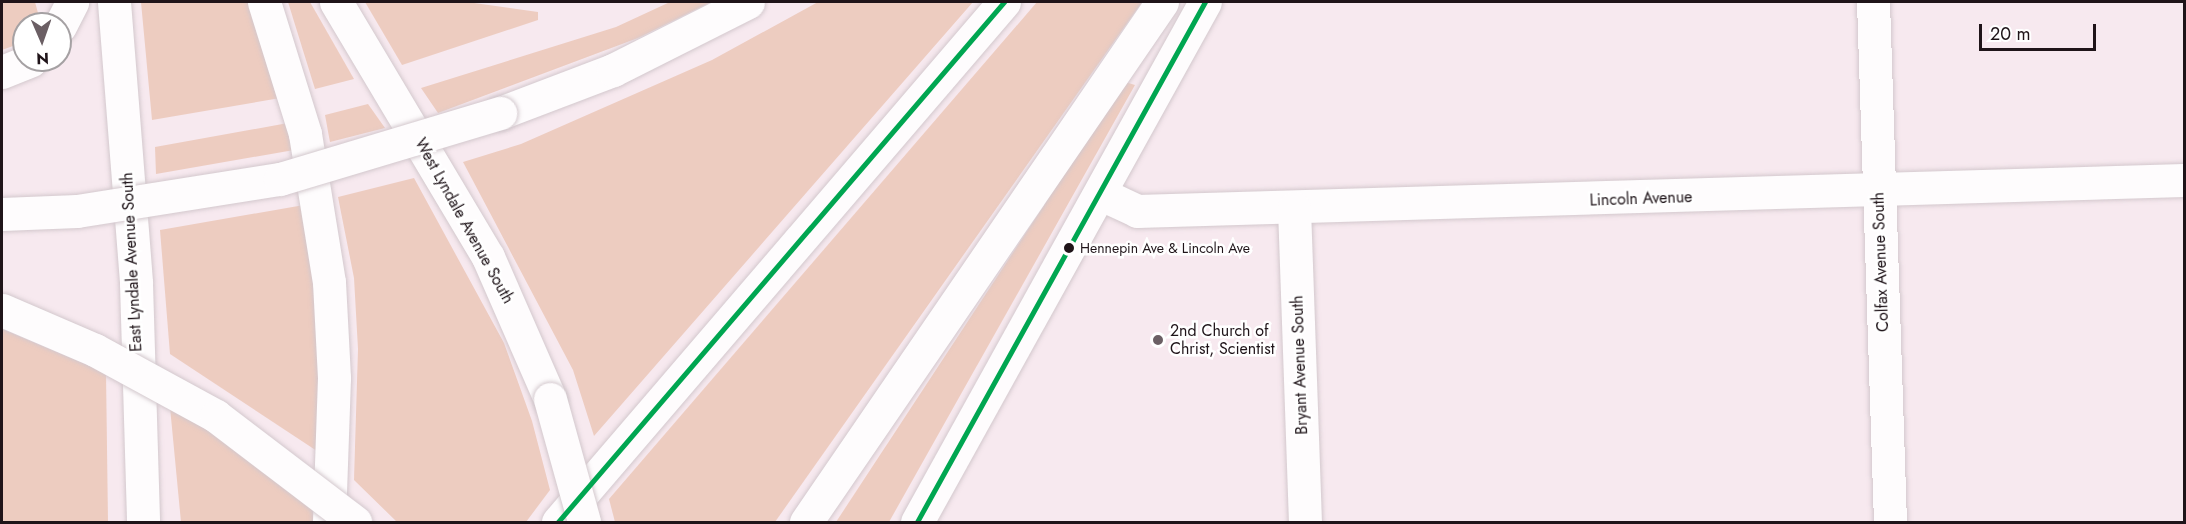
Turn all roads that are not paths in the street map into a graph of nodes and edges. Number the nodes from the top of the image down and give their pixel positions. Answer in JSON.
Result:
{"nodes":[{"id":1,"x":114,"y":2,"type":"edge"},
{"id":2,"x":264,"y":2,"type":"edge"},
{"id":3,"x":336,"y":2,"type":"edge"},
{"id":4,"x":748,"y":2,"type":"edge"},
{"id":5,"x":1004,"y":2,"type":"edge"},
{"id":6,"x":1162,"y":2,"type":"edge"},
{"id":7,"x":1205,"y":2,"type":"edge"},
{"id":8,"x":1873,"y":2,"type":"edge"},
{"id":9,"x":2184,"y":180,"type":"edge"},
{"id":10,"x":1879,"y":192,"type":"junction"},
{"id":11,"x":1101,"y":194,"type":"junction"},
{"id":12,"x":1294,"y":208,"type":"junction"},
{"id":13,"x":2,"y":214,"type":"edge"},
{"id":14,"x":2,"y":310,"type":"edge"},
{"id":15,"x":143,"y":522,"type":"edge"},
{"id":16,"x":329,"y":522,"type":"edge"},
{"id":17,"x":355,"y":522,"type":"edge"},
{"id":18,"x":558,"y":522,"type":"edge"},
{"id":19,"x":584,"y":522,"type":"edge"},
{"id":20,"x":806,"y":522,"type":"edge"},
{"id":21,"x":918,"y":522,"type":"edge"},
{"id":22,"x":1305,"y":522,"type":"edge"},
{"id":23,"x":1890,"y":522,"type":"edge"}],
"edges":[{"from":1,"to":15,"type":"main road","name":"East Lyndale Avenue South"},
{"from":2,"to":16,"type":"main road"},
{"from":3,"to":19,"type":"main road","name":"West Lyndale Avenue South","bridge":true},
{"from":4,"to":13,"type":"main road","bridge":true},
{"from":5,"to":18,"type":"main road"},
{"from":6,"to":20,"type":"main road"},
{"from":7,"to":11,"type":"main road"},
{"from":8,"to":10,"type":"main road","name":"Colfax Avenue South"},
{"from":9,"to":10,"type":"main road","name":"Lincoln Avenue"},
{"from":10,"to":12,"type":"main road","name":"Lincoln Avenue"},
{"from":10,"to":23,"type":"main road","name":"Colfax Avenue South"},
{"from":11,"to":12,"type":"main road","name":"Lincoln Avenue"},
{"from":11,"to":21,"type":"main road"},
{"from":12,"to":22,"type":"main road","name":"Bryant Avenue South"},
{"from":14,"to":17,"type":"main road","bridge":true}]}
